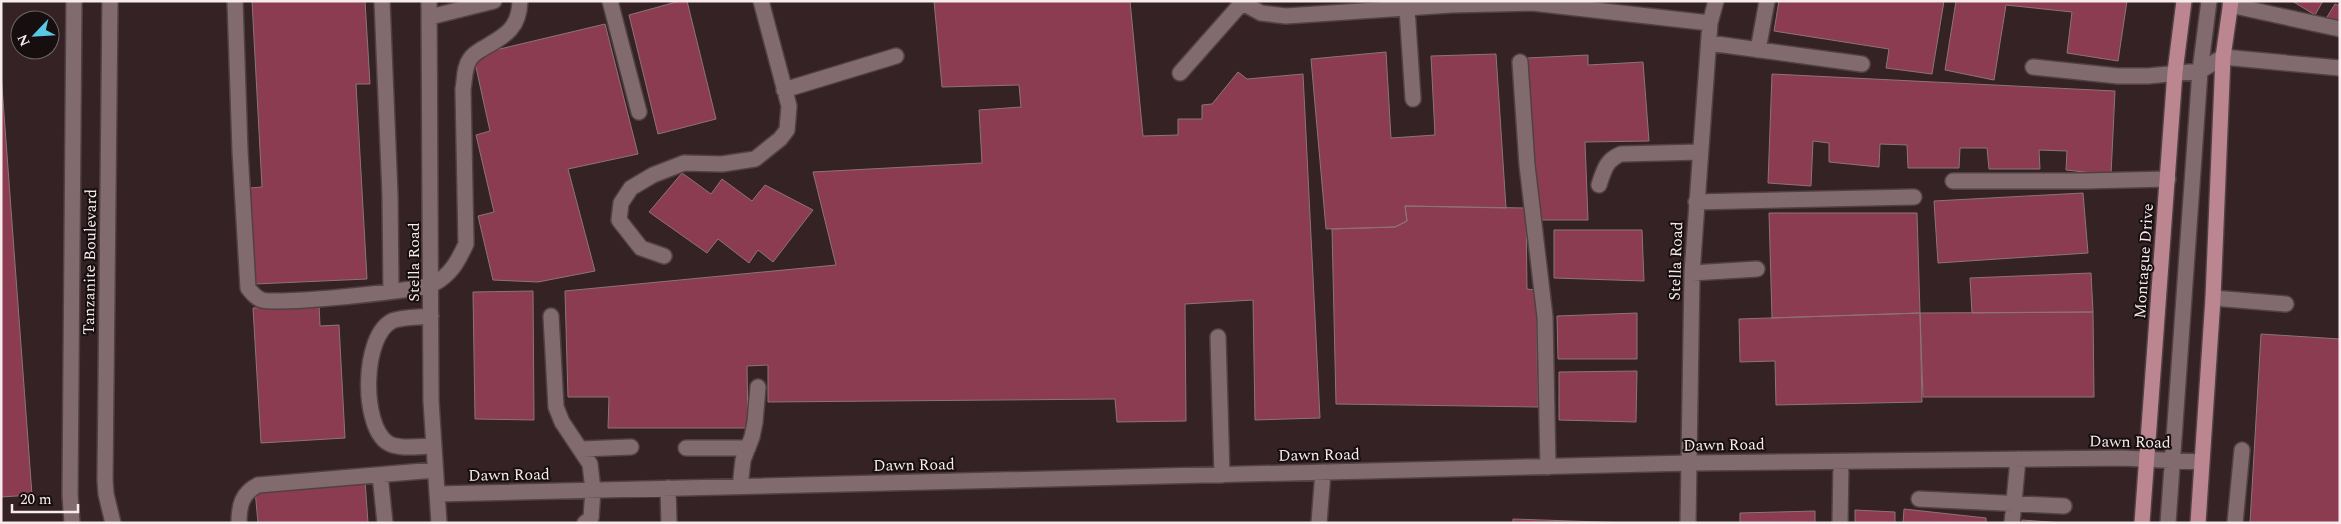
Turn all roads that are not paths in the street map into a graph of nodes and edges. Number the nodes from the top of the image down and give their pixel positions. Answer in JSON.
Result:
{"nodes":[{"id":1,"x":74,"y":1,"type":"edge"},
{"id":2,"x":110,"y":1,"type":"edge"},
{"id":3,"x":235,"y":1,"type":"edge"},
{"id":4,"x":382,"y":1,"type":"edge"},
{"id":5,"x":429,"y":1,"type":"edge"},
{"id":6,"x":494,"y":1,"type":"edge"},
{"id":7,"x":520,"y":1,"type":"edge"},
{"id":8,"x":610,"y":1,"type":"edge"},
{"id":9,"x":761,"y":1,"type":"edge"},
{"id":10,"x":1716,"y":1,"type":"edge"},
{"id":11,"x":1767,"y":1,"type":"edge"},
{"id":12,"x":2184,"y":1,"type":"edge"},
{"id":13,"x":2209,"y":1,"type":"edge"},
{"id":14,"x":1240,"y":3,"type":"edge"},
{"id":15,"x":2230,"y":3,"type":"edge"},
{"id":16,"x":1407,"y":8,"type":"junction"},
{"id":17,"x":430,"y":17,"type":"junction"},
{"id":18,"x":1710,"y":23,"type":"junction"},
{"id":19,"x":2340,"y":29,"type":"edge"},
{"id":20,"x":1708,"y":43,"type":"junction"},
{"id":21,"x":1758,"y":50,"type":"junction"},
{"id":22,"x":896,"y":56,"type":"dead end"},
{"id":23,"x":2223,"y":57,"type":"junction"},
{"id":24,"x":1520,"y":62,"type":"dead end"},
{"id":25,"x":1862,"y":64,"type":"dead end"},
{"id":26,"x":2033,"y":67,"type":"dead end"},
{"id":27,"x":2340,"y":68,"type":"edge"},
{"id":28,"x":2200,"y":71,"type":"junction"},
{"id":29,"x":2176,"y":72,"type":"junction"},
{"id":30,"x":1180,"y":73,"type":"dead end"},
{"id":31,"x":784,"y":90,"type":"junction"},
{"id":32,"x":1413,"y":99,"type":"dead end"},
{"id":33,"x":639,"y":112,"type":"dead end"},
{"id":34,"x":1700,"y":152,"type":"junction"},
{"id":35,"x":2168,"y":179,"type":"junction"},
{"id":36,"x":1953,"y":180,"type":"dead end"},
{"id":37,"x":1599,"y":185,"type":"dead end"},
{"id":38,"x":1914,"y":197,"type":"dead end"},
{"id":39,"x":1696,"y":202,"type":"junction"},
{"id":40,"x":664,"y":256,"type":"dead end"},
{"id":41,"x":1757,"y":269,"type":"dead end"},
{"id":42,"x":1692,"y":273,"type":"junction"},
{"id":43,"x":432,"y":284,"type":"junction"},
{"id":44,"x":391,"y":290,"type":"junction"},
{"id":45,"x":2213,"y":298,"type":"junction"},
{"id":46,"x":2286,"y":304,"type":"dead end"},
{"id":47,"x":431,"y":316,"type":"junction"},
{"id":48,"x":551,"y":316,"type":"dead end"},
{"id":49,"x":1218,"y":337,"type":"dead end"},
{"id":50,"x":758,"y":387,"type":"dead end"},
{"id":51,"x":434,"y":446,"type":"junction"},
{"id":52,"x":631,"y":447,"type":"dead end"},
{"id":53,"x":686,"y":448,"type":"dead end"},
{"id":54,"x":748,"y":448,"type":"junction"},
{"id":55,"x":582,"y":450,"type":"junction"},
{"id":56,"x":2242,"y":450,"type":"dead end"},
{"id":57,"x":2018,"y":459,"type":"junction"},
{"id":58,"x":2147,"y":460,"type":"junction"},
{"id":59,"x":2173,"y":460,"type":"junction"},
{"id":60,"x":1841,"y":462,"type":"junction"},
{"id":61,"x":2202,"y":462,"type":"junction"},
{"id":62,"x":1690,"y":463,"type":"junction"},
{"id":63,"x":1548,"y":467,"type":"junction"},
{"id":64,"x":435,"y":470,"type":"junction"},
{"id":65,"x":1323,"y":472,"type":"junction"},
{"id":66,"x":380,"y":475,"type":"junction"},
{"id":67,"x":1222,"y":475,"type":"junction"},
{"id":68,"x":740,"y":487,"type":"junction"},
{"id":69,"x":668,"y":488,"type":"junction"},
{"id":70,"x":593,"y":490,"type":"junction"},
{"id":71,"x":437,"y":494,"type":"junction"},
{"id":72,"x":1919,"y":499,"type":"dead end"},
{"id":73,"x":2014,"y":503,"type":"junction"},
{"id":74,"x":2064,"y":506,"type":"dead end"},
{"id":75,"x":72,"y":523,"type":"edge"},
{"id":76,"x":113,"y":523,"type":"edge"},
{"id":77,"x":239,"y":523,"type":"edge"},
{"id":78,"x":385,"y":523,"type":"edge"},
{"id":79,"x":439,"y":523,"type":"edge"},
{"id":80,"x":585,"y":523,"type":"edge"},
{"id":81,"x":669,"y":523,"type":"edge"},
{"id":82,"x":1319,"y":523,"type":"edge"},
{"id":83,"x":1688,"y":523,"type":"edge"},
{"id":84,"x":1840,"y":523,"type":"edge"},
{"id":85,"x":2012,"y":523,"type":"edge"},
{"id":86,"x":2142,"y":523,"type":"edge"},
{"id":87,"x":2168,"y":523,"type":"edge"},
{"id":88,"x":2198,"y":523,"type":"edge"},
{"id":89,"x":2235,"y":523,"type":"edge"}],
"edges":[{"from":1,"to":75,"type":"street","name":"Tanzanite Boulevard"},
{"from":2,"to":76,"type":"street","name":"Tanzanite Boulevard"},
{"from":3,"to":44,"type":"street"},
{"from":4,"to":44,"type":"street"},
{"from":5,"to":17,"type":"street","name":"Stella Road"},
{"from":6,"to":17,"type":"street"},
{"from":7,"to":43,"type":"street"},
{"from":8,"to":33,"type":"street"},
{"from":9,"to":31,"type":"street"},
{"from":10,"to":18,"type":"street","name":"Stella Road"},
{"from":11,"to":21,"type":"street"},
{"from":12,"to":29,"type":"main road","name":"Montague Drive"},
{"from":13,"to":28,"type":"street"},
{"from":14,"to":16,"type":"street"},
{"from":14,"to":30,"type":"street"},
{"from":15,"to":19,"type":"street"},
{"from":15,"to":23,"type":"main road"},
{"from":16,"to":18,"type":"street"},
{"from":16,"to":32,"type":"street"},
{"from":17,"to":43,"type":"street","name":"Stella Road"},
{"from":18,"to":20,"type":"street","name":"Stella Road"},
{"from":20,"to":21,"type":"street"},
{"from":20,"to":34,"type":"street","name":"Stella Road"},
{"from":21,"to":25,"type":"street"},
{"from":22,"to":31,"type":"street"},
{"from":23,"to":27,"type":"street"},
{"from":23,"to":28,"type":"street"},
{"from":23,"to":45,"type":"main road"},
{"from":24,"to":63,"type":"street"},
{"from":26,"to":29,"type":"street"},
{"from":28,"to":29,"type":"street"},
{"from":28,"to":59,"type":"street"},
{"from":29,"to":35,"type":"main road","name":"Montague Drive"},
{"from":31,"to":40,"type":"street"},
{"from":34,"to":37,"type":"street"},
{"from":34,"to":39,"type":"street","name":"Stella Road"},
{"from":35,"to":36,"type":"street"},
{"from":35,"to":58,"type":"main road","name":"Montague Drive"},
{"from":38,"to":39,"type":"street"},
{"from":39,"to":42,"type":"street","name":"Stella Road"},
{"from":41,"to":42,"type":"street"},
{"from":42,"to":62,"type":"street","name":"Stella Road"},
{"from":43,"to":44,"type":"street"},
{"from":43,"to":47,"type":"street","name":"Stella Road"},
{"from":45,"to":46,"type":"street"},
{"from":45,"to":61,"type":"main road"},
{"from":47,"to":51,"type":"street","name":"Stella Road"},
{"from":47,"to":51,"type":"street"},
{"from":48,"to":55,"type":"street"},
{"from":49,"to":67,"type":"street"},
{"from":50,"to":54,"type":"street"},
{"from":51,"to":64,"type":"street","name":"Stella Road"},
{"from":52,"to":55,"type":"street"},
{"from":53,"to":54,"type":"street"},
{"from":54,"to":68,"type":"street"},
{"from":55,"to":70,"type":"street"},
{"from":56,"to":89,"type":"street"},
{"from":57,"to":58,"type":"street","name":"Dawn Road"},
{"from":57,"to":60,"type":"street","name":"Dawn Road"},
{"from":57,"to":73,"type":"street"},
{"from":58,"to":59,"type":"street","name":"Dawn Road"},
{"from":58,"to":86,"type":"main road","name":"Montague Drive"},
{"from":59,"to":61,"type":"street","name":"Dawn Road"},
{"from":59,"to":87,"type":"street"},
{"from":60,"to":62,"type":"street","name":"Dawn Road"},
{"from":60,"to":84,"type":"street"},
{"from":61,"to":88,"type":"main road"},
{"from":62,"to":63,"type":"street","name":"Dawn Road"},
{"from":62,"to":83,"type":"street","name":"Stella Road"},
{"from":63,"to":65,"type":"street","name":"Dawn Road"},
{"from":64,"to":66,"type":"street"},
{"from":64,"to":71,"type":"street","name":"Stella Road"},
{"from":65,"to":67,"type":"street","name":"Dawn Road"},
{"from":65,"to":82,"type":"street"},
{"from":66,"to":77,"type":"street"},
{"from":66,"to":78,"type":"street"},
{"from":67,"to":68,"type":"street","name":"Dawn Road"},
{"from":68,"to":69,"type":"street","name":"Dawn Road"},
{"from":69,"to":70,"type":"street","name":"Dawn Road"},
{"from":69,"to":81,"type":"street"},
{"from":70,"to":71,"type":"street","name":"Dawn Road"},
{"from":70,"to":80,"type":"street"},
{"from":71,"to":79,"type":"street","name":"Stella Road"},
{"from":72,"to":73,"type":"street"},
{"from":73,"to":74,"type":"street"},
{"from":73,"to":85,"type":"street"}]}
